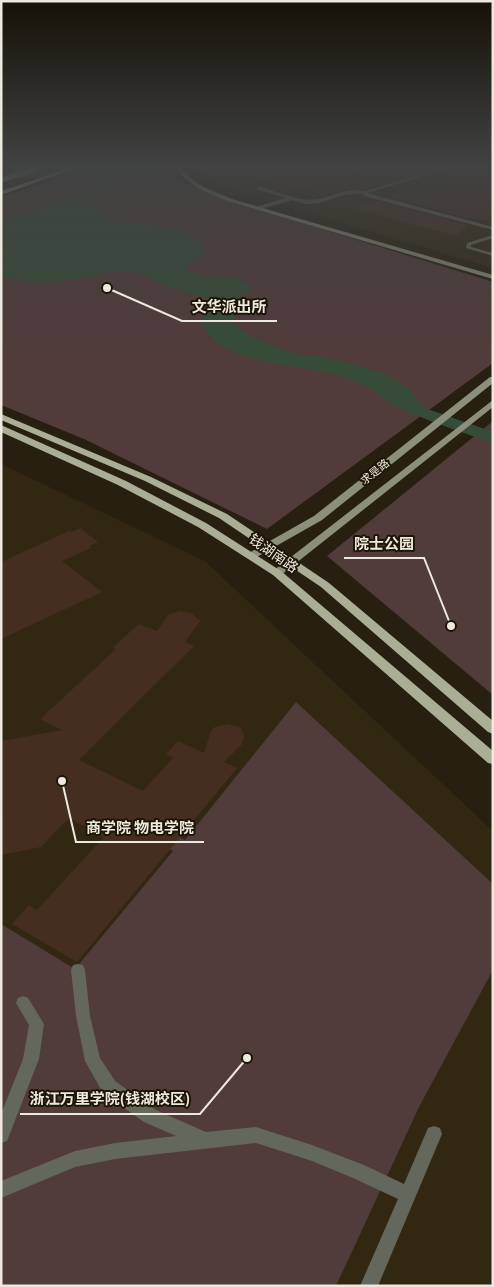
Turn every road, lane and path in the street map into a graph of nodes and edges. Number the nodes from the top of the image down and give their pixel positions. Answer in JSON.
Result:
{"nodes":[{"id":1,"x":320,"y":226,"type":"edge"},
{"id":2,"x":493,"y":236,"type":"edge"},
{"id":3,"x":493,"y":249,"type":"edge"},
{"id":4,"x":483,"y":252,"type":"junction"},
{"id":5,"x":493,"y":255,"type":"edge"},
{"id":6,"x":493,"y":277,"type":"edge"},
{"id":7,"x":493,"y":379,"type":"edge"},
{"id":8,"x":493,"y":402,"type":"edge"},
{"id":9,"x":1,"y":417,"type":"edge"},
{"id":10,"x":1,"y":428,"type":"edge"},
{"id":11,"x":268,"y":546,"type":"junction"},
{"id":12,"x":251,"y":556,"type":"junction"},
{"id":13,"x":291,"y":562,"type":"junction"},
{"id":14,"x":277,"y":573,"type":"junction"},
{"id":15,"x":493,"y":729,"type":"edge"},
{"id":16,"x":493,"y":759,"type":"edge"},
{"id":17,"x":78,"y":970,"type":"dead end"},
{"id":18,"x":23,"y":1003,"type":"dead end"},
{"id":19,"x":434,"y":1134,"type":"dead end"},
{"id":20,"x":1,"y":1135,"type":"edge"},
{"id":21,"x":208,"y":1142,"type":"junction"},
{"id":22,"x":1,"y":1190,"type":"edge"},
{"id":23,"x":408,"y":1195,"type":"junction"},
{"id":24,"x":369,"y":1286,"type":"edge"}],
"edges":[{"from":1,"to":6,"type":"street"},
{"from":2,"to":4,"type":"lane"},
{"from":3,"to":4,"type":"lane"},
{"from":4,"to":5,"type":"lane"},
{"from":7,"to":11,"type":"street","name":"求是路"},
{"from":8,"to":13,"type":"street","name":"求是路"},
{"from":9,"to":11,"type":"main road","name":"钱湖南路"},
{"from":10,"to":12,"type":"main road","name":"钱湖南路"},
{"from":11,"to":12,"type":"street","name":"求是路"},
{"from":11,"to":13,"type":"main road","name":"钱湖南路"},
{"from":12,"to":14,"type":"main road","name":"钱湖南路"},
{"from":13,"to":14,"type":"street","name":"求是路"},
{"from":13,"to":15,"type":"main road","name":"钱湖南路"},
{"from":14,"to":16,"type":"main road","name":"钱湖南路"},
{"from":17,"to":21,"type":"lane"},
{"from":18,"to":20,"type":"lane"},
{"from":19,"to":23,"type":"lane"},
{"from":21,"to":22,"type":"lane"},
{"from":21,"to":23,"type":"lane"},
{"from":23,"to":24,"type":"lane"}]}
